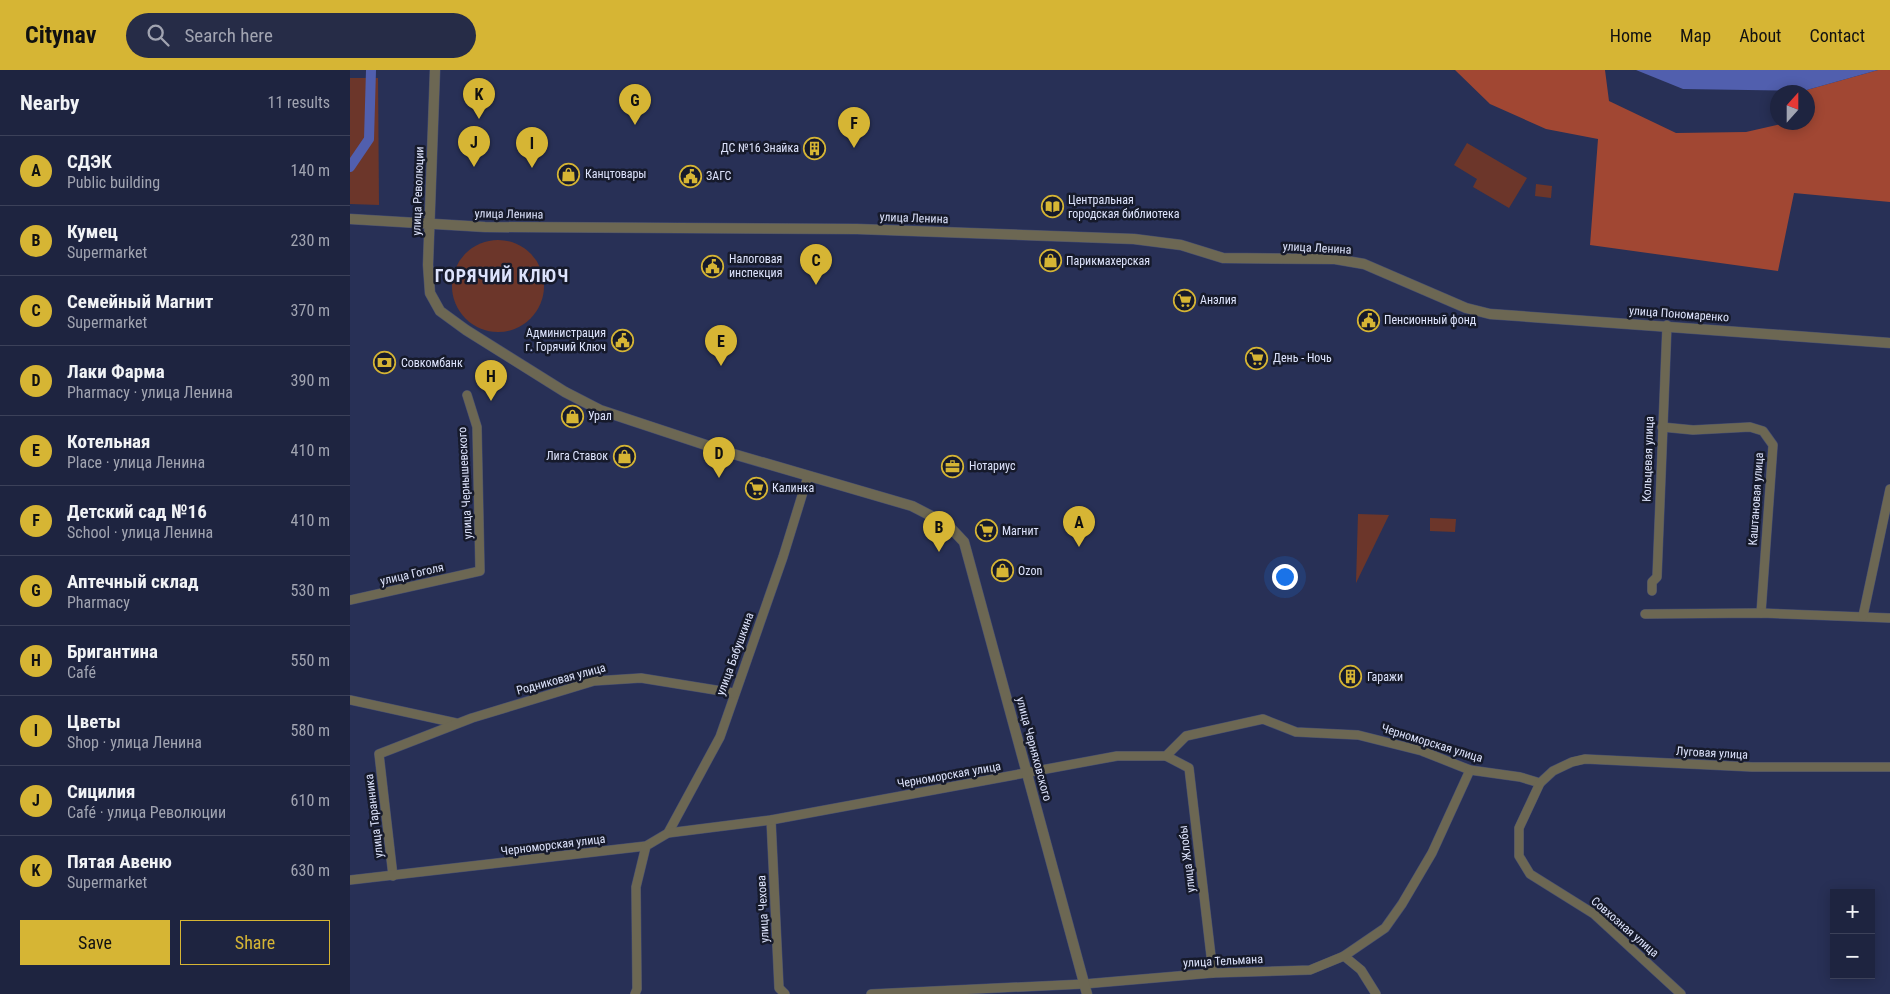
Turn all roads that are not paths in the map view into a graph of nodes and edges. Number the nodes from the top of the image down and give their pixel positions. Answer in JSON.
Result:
{"nodes":[{"id":1,"x":435,"y":70,"type":"edge"},
{"id":2,"x":350,"y":219,"type":"edge"},
{"id":3,"x":429,"y":224,"type":"junction"},
{"id":4,"x":1466,"y":308,"type":"joint"},
{"id":5,"x":1666,"y":325,"type":"junction"},
{"id":6,"x":1890,"y":343,"type":"edge"},
{"id":7,"x":467,"y":395,"type":"dead end"},
{"id":8,"x":1662,"y":427,"type":"junction"},
{"id":9,"x":808,"y":476,"type":"junction"},
{"id":10,"x":1890,"y":489,"type":"edge"},
{"id":11,"x":480,"y":571,"type":"joint"},
{"id":12,"x":1652,"y":591,"type":"dead end"},
{"id":13,"x":350,"y":600,"type":"edge"},
{"id":14,"x":1760,"y":613,"type":"junction"},
{"id":15,"x":1645,"y":614,"type":"dead end"},
{"id":16,"x":1863,"y":616,"type":"junction"},
{"id":17,"x":1890,"y":618,"type":"edge"},
{"id":18,"x":734,"y":693,"type":"junction"},
{"id":19,"x":350,"y":700,"type":"edge"},
{"id":20,"x":456,"y":723,"type":"junction"},
{"id":21,"x":379,"y":754,"type":"joint"},
{"id":22,"x":1166,"y":756,"type":"junction"},
{"id":23,"x":1890,"y":767,"type":"edge"},
{"id":24,"x":1470,"y":770,"type":"junction"},
{"id":25,"x":1028,"y":774,"type":"junction"},
{"id":26,"x":1540,"y":783,"type":"junction"},
{"id":27,"x":771,"y":820,"type":"junction"},
{"id":28,"x":668,"y":833,"type":"junction"},
{"id":29,"x":646,"y":846,"type":"junction"},
{"id":30,"x":393,"y":876,"type":"junction"},
{"id":31,"x":350,"y":880,"type":"edge"},
{"id":32,"x":1344,"y":956,"type":"junction"},
{"id":33,"x":1213,"y":973,"type":"junction"},
{"id":34,"x":1085,"y":989,"type":"edge"},
{"id":35,"x":635,"y":994,"type":"edge"},
{"id":36,"x":785,"y":994,"type":"edge"},
{"id":37,"x":871,"y":994,"type":"edge"},
{"id":38,"x":1376,"y":994,"type":"edge"},
{"id":39,"x":1681,"y":994,"type":"edge"}],
"edges":[{"from":1,"to":3,"type":"street","name":"улица Революции"},
{"from":2,"to":3,"type":"street","name":"улица Ленина"},
{"from":3,"to":4,"type":"street","name":"улица Ленина"},
{"from":3,"to":9,"type":"street","name":"улица Революции"},
{"from":4,"to":5,"type":"street","name":"улица Пономаренко"},
{"from":5,"to":6,"type":"street","name":"улица Пономаренко"},
{"from":5,"to":8,"type":"street","name":"Кольцевая улица"},
{"from":7,"to":11,"type":"street","name":"улица Чернышевского"},
{"from":8,"to":12,"type":"street","name":"Кольцевая улица"},
{"from":8,"to":14,"type":"street","name":"Каштановая улица"},
{"from":9,"to":18,"type":"street","name":"улица Бабушкина"},
{"from":9,"to":25,"type":"street","name":"улица Черняховского"},
{"from":10,"to":16,"type":"street"},
{"from":11,"to":13,"type":"street","name":"улица Гоголя"},
{"from":14,"to":15,"type":"street"},
{"from":14,"to":16,"type":"street"},
{"from":16,"to":17,"type":"street"},
{"from":18,"to":20,"type":"street","name":"Родниковая улица"},
{"from":18,"to":28,"type":"street","name":"улица Бабушкина"},
{"from":19,"to":20,"type":"street"},
{"from":20,"to":21,"type":"street","name":"Родниковая улица"},
{"from":21,"to":30,"type":"street","name":"улица Таранника"},
{"from":22,"to":24,"type":"street","name":"Черноморская улица"},
{"from":22,"to":25,"type":"street","name":"Черноморская улица"},
{"from":22,"to":33,"type":"street","name":"улица Жлобы"},
{"from":23,"to":26,"type":"street","name":"Луговая улица"},
{"from":24,"to":26,"type":"street","name":"Черноморская улица"},
{"from":24,"to":32,"type":"street","name":"улица Тельмана"},
{"from":25,"to":27,"type":"street","name":"Черноморская улица"},
{"from":25,"to":34,"type":"street","name":"улица Черняховского"},
{"from":26,"to":39,"type":"street","name":"Совхозная улица"},
{"from":27,"to":28,"type":"street","name":"Черноморская улица"},
{"from":27,"to":36,"type":"street","name":"улица Чехова"},
{"from":28,"to":29,"type":"street","name":"Черноморская улица"},
{"from":29,"to":30,"type":"street","name":"Черноморская улица"},
{"from":29,"to":35,"type":"street"},
{"from":30,"to":31,"type":"street","name":"Черноморская улица"},
{"from":32,"to":33,"type":"street","name":"улица Тельмана"},
{"from":32,"to":38,"type":"street"},
{"from":33,"to":34,"type":"street","name":"улица Тельмана"},
{"from":34,"to":37,"type":"street","name":"улица Тельмана"}]}
